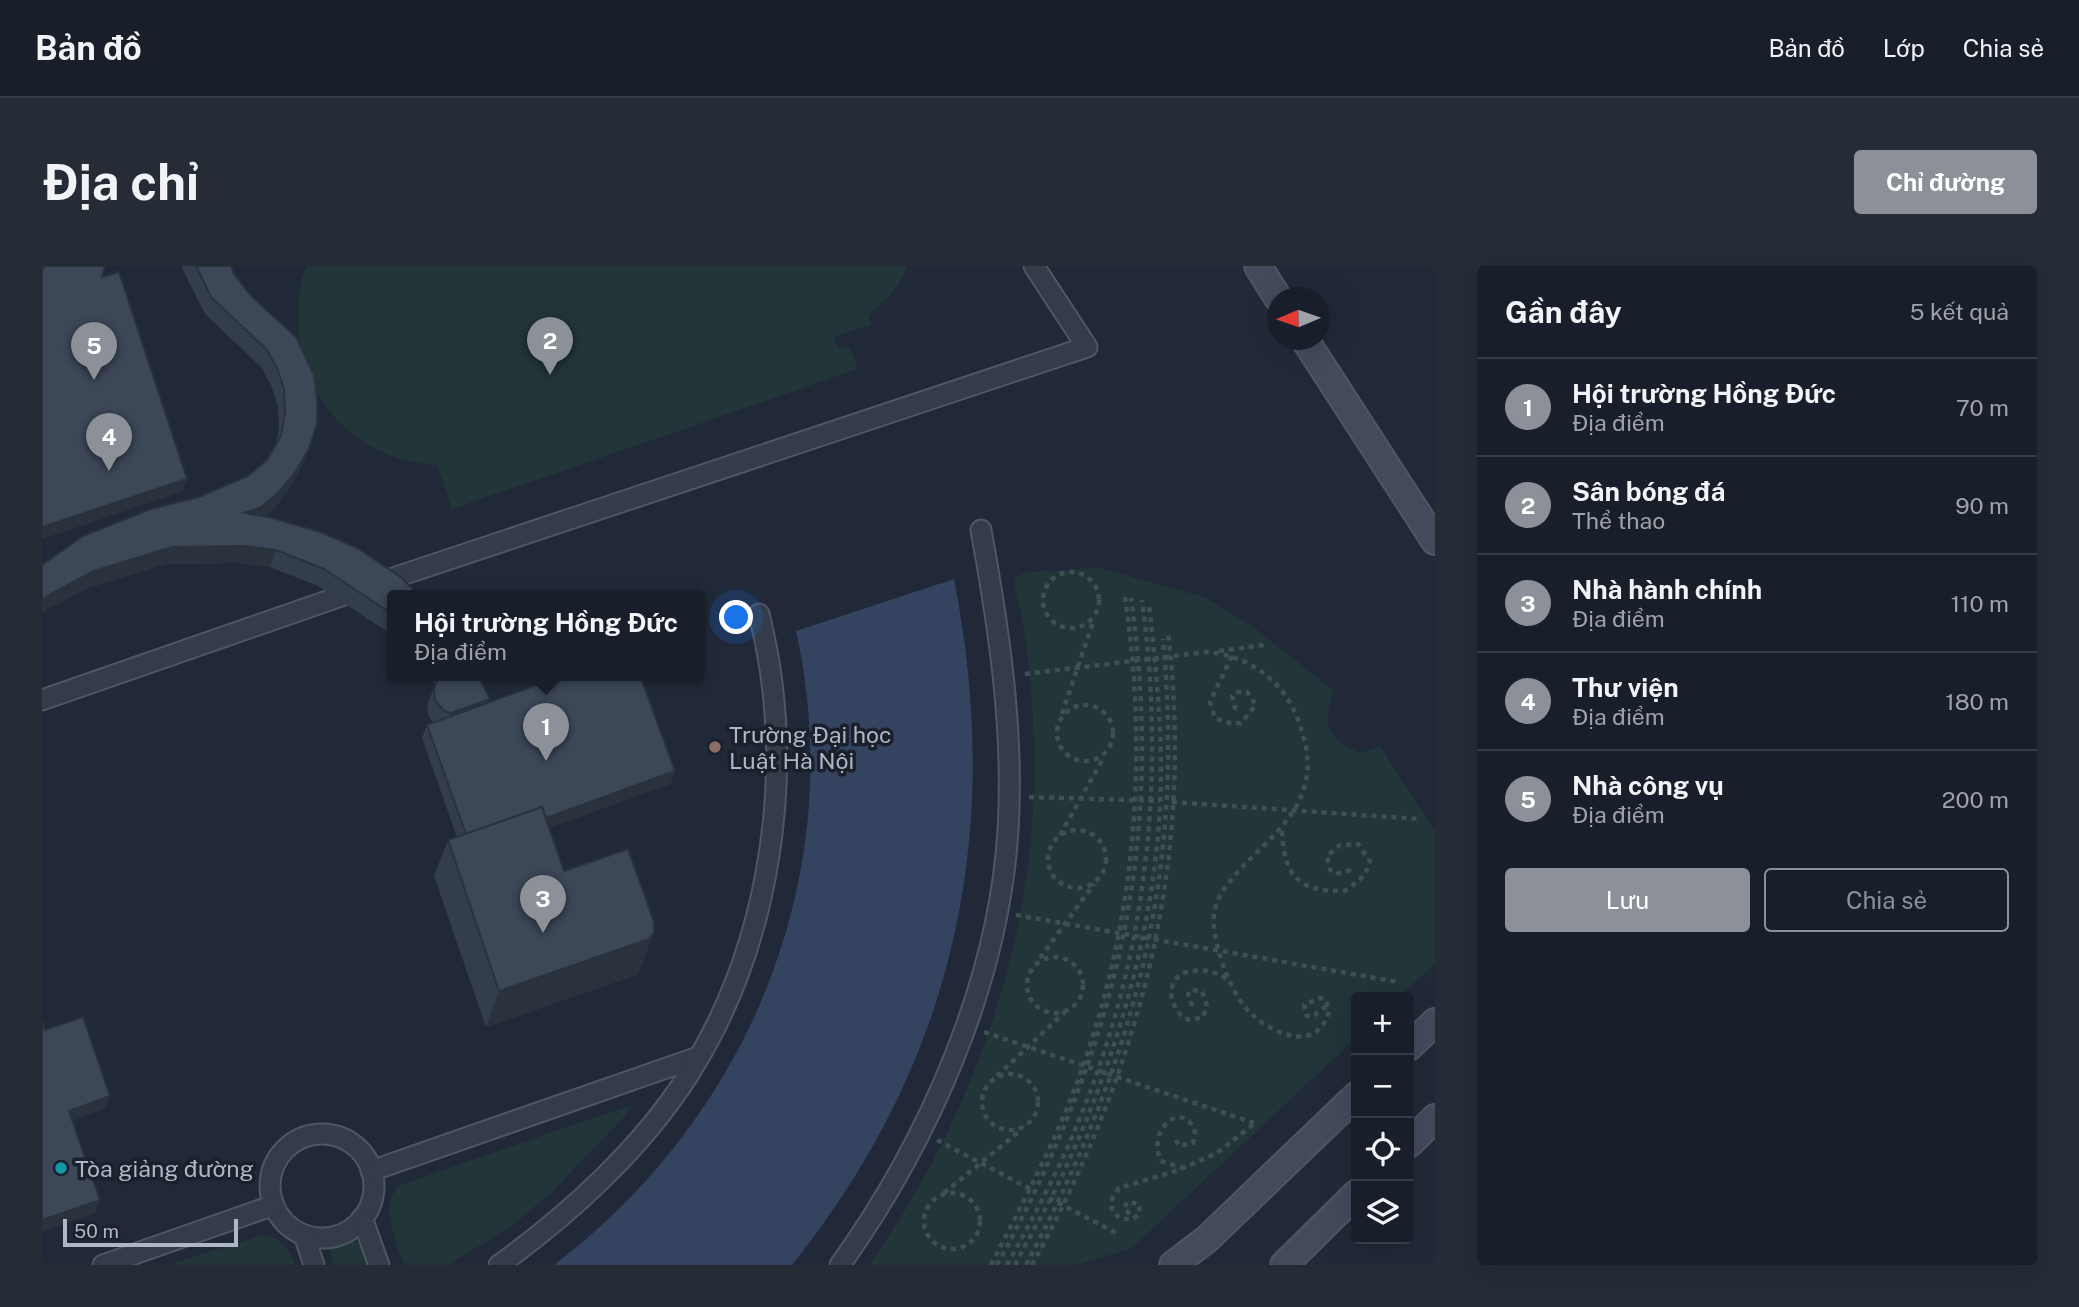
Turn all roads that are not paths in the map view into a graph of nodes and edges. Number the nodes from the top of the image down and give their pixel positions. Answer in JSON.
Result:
{"nodes":[{"id":1,"x":1034,"y":266,"type":"edge"},
{"id":2,"x":1258,"y":266,"type":"edge"},
{"id":3,"x":1271,"y":287,"type":"edge"},
{"id":4,"x":1311,"y":350,"type":"edge"},
{"id":5,"x":981,"y":530,"type":"dead end"},
{"id":6,"x":1435,"y":541,"type":"edge"},
{"id":7,"x":759,"y":614,"type":"dead end"},
{"id":8,"x":42,"y":701,"type":"edge"},
{"id":9,"x":1435,"y":1022,"type":"edge"},
{"id":10,"x":1414,"y":1042,"type":"edge"},
{"id":11,"x":698,"y":1057,"type":"junction"},
{"id":12,"x":1351,"y":1101,"type":"edge"},
{"id":13,"x":1435,"y":1118,"type":"edge"},
{"id":14,"x":1414,"y":1139,"type":"edge"},
{"id":15,"x":371,"y":1171,"type":"junction"},
{"id":16,"x":1351,"y":1199,"type":"edge"},
{"id":17,"x":274,"y":1205,"type":"junction"},
{"id":18,"x":362,"y":1218,"type":"junction"},
{"id":19,"x":1332,"y":1218,"type":"junction"},
{"id":20,"x":304,"y":1234,"type":"junction"},
{"id":21,"x":1207,"y":1239,"type":"junction"},
{"id":22,"x":103,"y":1265,"type":"edge"},
{"id":23,"x":314,"y":1265,"type":"edge"},
{"id":24,"x":379,"y":1265,"type":"edge"},
{"id":25,"x":499,"y":1265,"type":"edge"},
{"id":26,"x":840,"y":1265,"type":"edge"},
{"id":27,"x":1172,"y":1265,"type":"edge"},
{"id":28,"x":1193,"y":1265,"type":"edge"},
{"id":29,"x":1273,"y":1265,"type":"edge"},
{"id":30,"x":1284,"y":1265,"type":"edge"}],
"edges":[{"from":1,"to":8,"type":"street"},
{"from":2,"to":3,"type":"main road"},
{"from":4,"to":6,"type":"main road"},
{"from":5,"to":26,"type":"street"},
{"from":7,"to":11,"type":"street"},
{"from":9,"to":10,"type":"main road"},
{"from":11,"to":15,"type":"street"},
{"from":11,"to":25,"type":"street"},
{"from":12,"to":21,"type":"main road"},
{"from":13,"to":14,"type":"main road"},
{"from":15,"to":17,"type":"street"},
{"from":15,"to":18,"type":"street"},
{"from":16,"to":19,"type":"main road"},
{"from":17,"to":20,"type":"street"},
{"from":17,"to":22,"type":"street"},
{"from":18,"to":20,"type":"street"},
{"from":18,"to":24,"type":"street"},
{"from":19,"to":29,"type":"main road"},
{"from":19,"to":30,"type":"main road"},
{"from":20,"to":23,"type":"street"},
{"from":21,"to":27,"type":"main road"},
{"from":21,"to":28,"type":"main road"}]}
